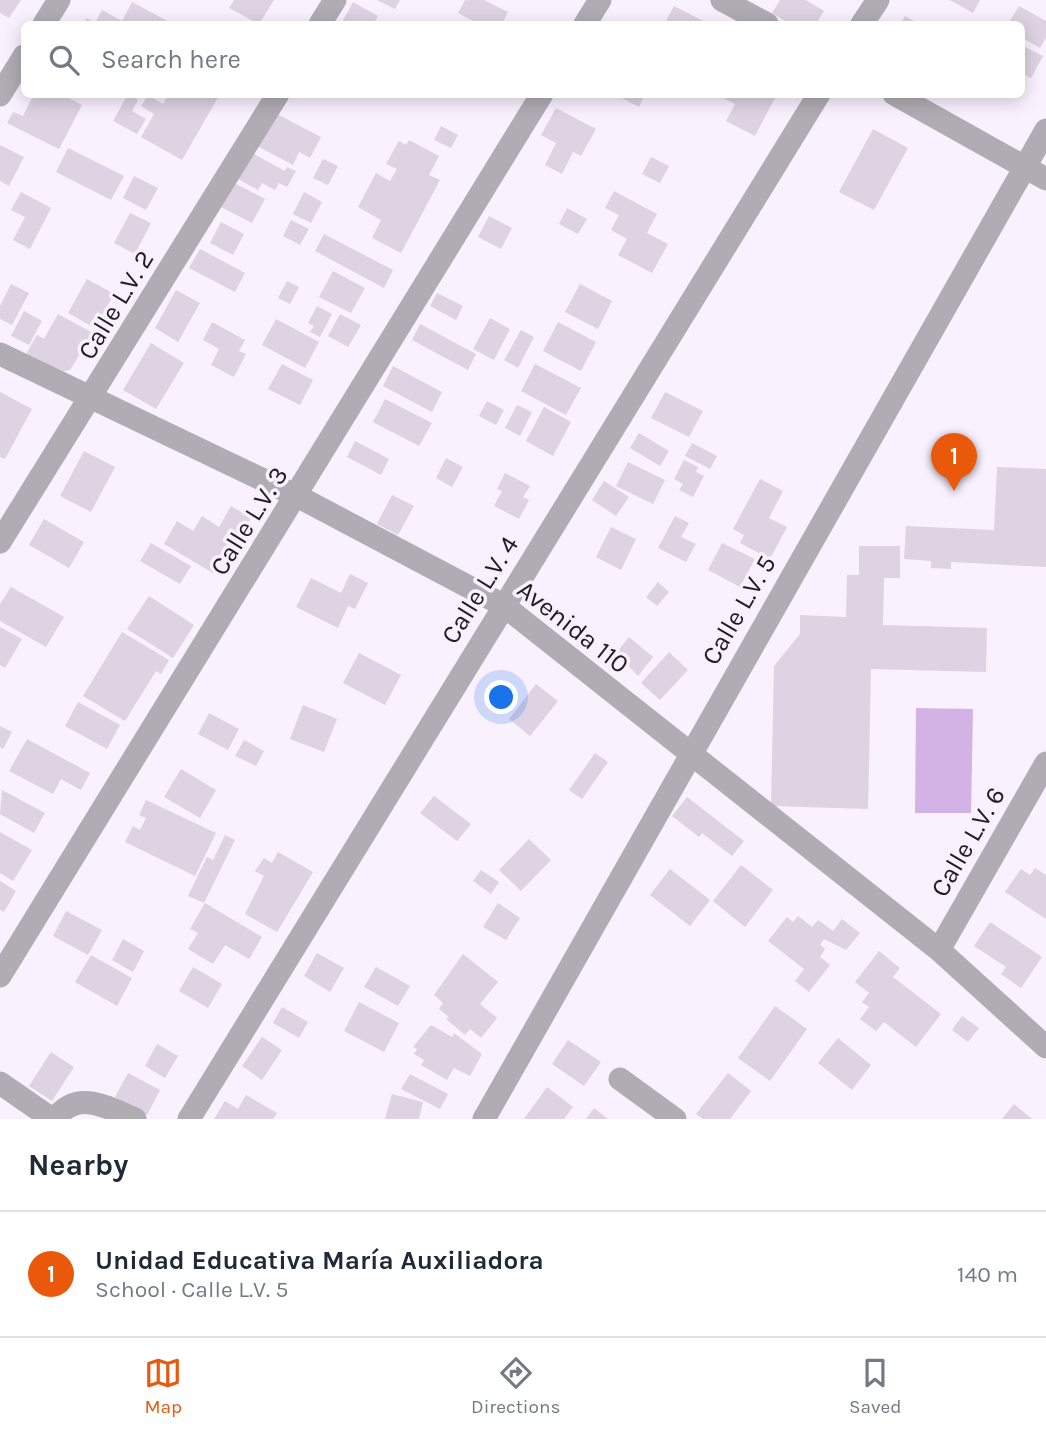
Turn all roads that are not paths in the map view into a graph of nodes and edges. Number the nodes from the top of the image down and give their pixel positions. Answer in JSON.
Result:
{"nodes":[{"id":1,"x":60,"y":0,"type":"edge"},
{"id":2,"x":335,"y":0,"type":"edge"},
{"id":3,"x":600,"y":0,"type":"edge"},
{"id":4,"x":722,"y":0,"type":"edge"},
{"id":5,"x":878,"y":0,"type":"edge"},
{"id":6,"x":46,"y":21,"type":"edge"},
{"id":7,"x":322,"y":21,"type":"edge"},
{"id":8,"x":587,"y":21,"type":"edge"},
{"id":9,"x":761,"y":21,"type":"edge"},
{"id":10,"x":864,"y":21,"type":"edge"},
{"id":11,"x":21,"y":61,"type":"edge"},
{"id":12,"x":0,"y":95,"type":"edge"},
{"id":13,"x":276,"y":98,"type":"edge"},
{"id":14,"x":540,"y":98,"type":"edge"},
{"id":15,"x":817,"y":98,"type":"edge"},
{"id":16,"x":901,"y":98,"type":"edge"},
{"id":17,"x":1046,"y":130,"type":"edge"},
{"id":18,"x":1023,"y":167,"type":"junction"},
{"id":19,"x":1046,"y":179,"type":"edge"},
{"id":20,"x":0,"y":354,"type":"edge"},
{"id":21,"x":92,"y":398,"type":"junction"},
{"id":22,"x":298,"y":496,"type":"junction"},
{"id":23,"x":0,"y":542,"type":"edge"},
{"id":24,"x":503,"y":605,"type":"junction"},
{"id":25,"x":689,"y":755,"type":"junction"},
{"id":26,"x":1046,"y":763,"type":"edge"},
{"id":27,"x":939,"y":950,"type":"junction"},
{"id":28,"x":0,"y":976,"type":"edge"},
{"id":29,"x":1046,"y":1047,"type":"edge"},
{"id":30,"x":620,"y":1079,"type":"dead end"},
{"id":31,"x":0,"y":1083,"type":"edge"},
{"id":32,"x":190,"y":1118,"type":"edge"},
{"id":33,"x":53,"y":1119,"type":"edge"},
{"id":34,"x":135,"y":1119,"type":"edge"},
{"id":35,"x":484,"y":1119,"type":"edge"},
{"id":36,"x":675,"y":1119,"type":"edge"}],
"edges":[{"from":1,"to":6,"type":"street"},
{"from":2,"to":7,"type":"street"},
{"from":3,"to":8,"type":"street"},
{"from":4,"to":9,"type":"street"},
{"from":5,"to":10,"type":"street"},
{"from":11,"to":12,"type":"street"},
{"from":13,"to":21,"type":"street","name":"Calle L.V. 2"},
{"from":14,"to":22,"type":"street","name":"Calle L.V. 3"},
{"from":15,"to":24,"type":"street","name":"Calle L.V. 4"},
{"from":16,"to":18,"type":"street"},
{"from":17,"to":18,"type":"street","name":"Calle L.V. 5"},
{"from":18,"to":19,"type":"street"},
{"from":18,"to":25,"type":"street","name":"Calle L.V. 5"},
{"from":20,"to":21,"type":"street","name":"Avenida 110"},
{"from":21,"to":22,"type":"street","name":"Avenida 110"},
{"from":21,"to":23,"type":"street","name":"Calle L.V. 2"},
{"from":22,"to":24,"type":"street","name":"Avenida 110"},
{"from":22,"to":28,"type":"street","name":"Calle L.V. 3"},
{"from":24,"to":25,"type":"street","name":"Avenida 110"},
{"from":24,"to":32,"type":"street","name":"Calle L.V. 4"},
{"from":25,"to":27,"type":"street","name":"Avenida 110"},
{"from":25,"to":35,"type":"street","name":"Calle L.V. 5"},
{"from":26,"to":27,"type":"street","name":"Calle L.V. 6"},
{"from":27,"to":29,"type":"street","name":"Avenida 110"},
{"from":30,"to":36,"type":"street"},
{"from":31,"to":33,"type":"street"},
{"from":33,"to":34,"type":"street"}]}
